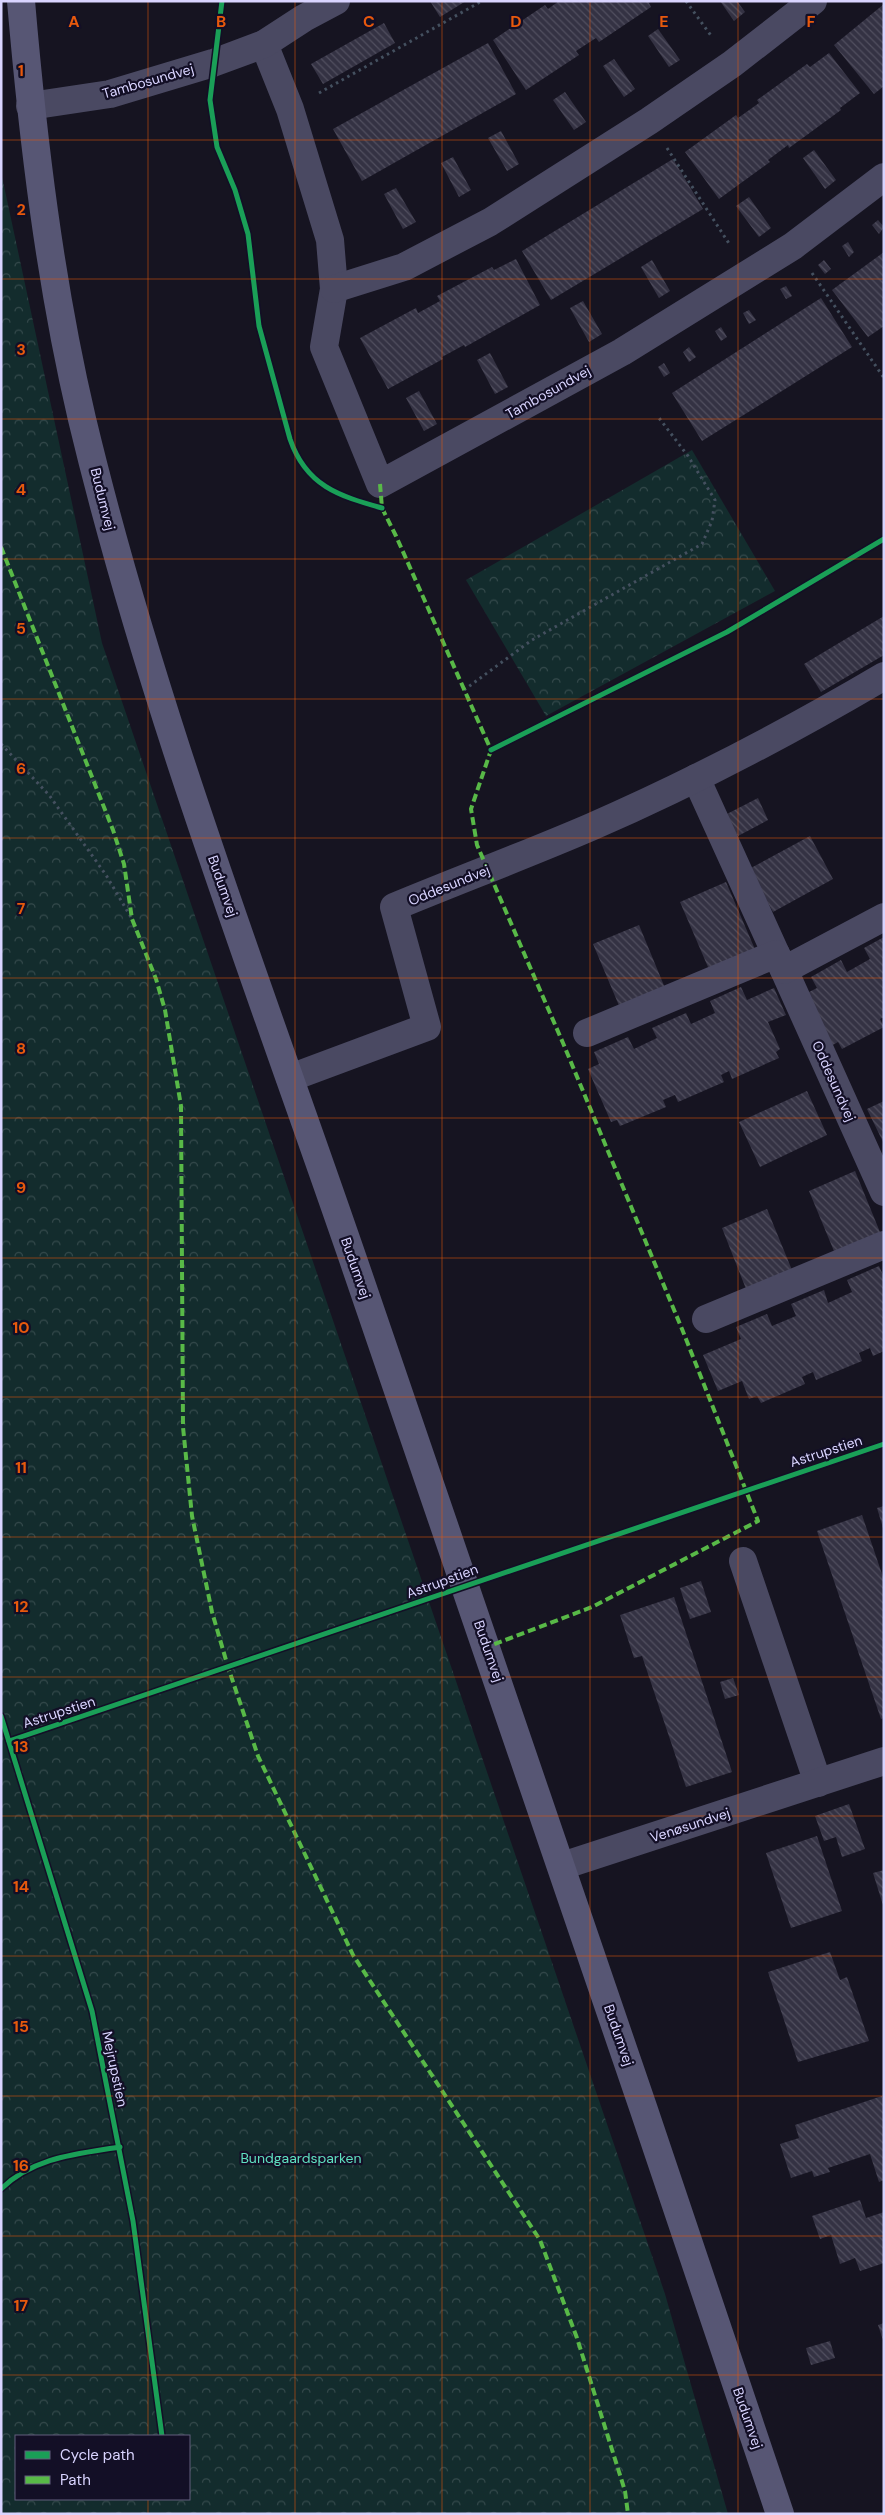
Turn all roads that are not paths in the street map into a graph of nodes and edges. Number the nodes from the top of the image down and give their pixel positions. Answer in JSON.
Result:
{"nodes":[{"id":1,"x":21,"y":1,"type":"edge"},
{"id":2,"x":336,"y":1,"type":"edge"},
{"id":3,"x":812,"y":1,"type":"edge"},
{"id":4,"x":264,"y":44,"type":"junction"},
{"id":5,"x":30,"y":106,"type":"junction"},
{"id":6,"x":884,"y":176,"type":"edge"},
{"id":7,"x":334,"y":289,"type":"junction"},
{"id":8,"x":884,"y":676,"type":"edge"},
{"id":9,"x":696,"y":778,"type":"junction"},
{"id":10,"x":884,"y":916,"type":"edge"},
{"id":11,"x":780,"y":962,"type":"junction"},
{"id":12,"x":586,"y":1033,"type":"dead end"},
{"id":13,"x":290,"y":1078,"type":"junction"},
{"id":14,"x":884,"y":1192,"type":"edge"},
{"id":15,"x":884,"y":1244,"type":"edge"},
{"id":16,"x":706,"y":1319,"type":"dead end"},
{"id":17,"x":743,"y":1561,"type":"dead end"},
{"id":18,"x":884,"y":1761,"type":"edge"},
{"id":19,"x":818,"y":1784,"type":"junction"},
{"id":20,"x":562,"y":1866,"type":"junction"},
{"id":21,"x":780,"y":2514,"type":"edge"}],
"edges":[{"from":1,"to":5,"type":"street","name":"Budumvej"},
{"from":2,"to":4,"type":"street","name":"Tambosundvej"},
{"from":3,"to":7,"type":"street"},
{"from":4,"to":5,"type":"street","name":"Tambosundvej"},
{"from":4,"to":7,"type":"street","name":"Tambosundvej"},
{"from":5,"to":13,"type":"street","name":"Budumvej"},
{"from":6,"to":7,"type":"street","name":"Tambosundvej"},
{"from":8,"to":9,"type":"street","name":"Oddesundvej"},
{"from":9,"to":11,"type":"street","name":"Oddesundvej"},
{"from":9,"to":13,"type":"street","name":"Oddesundvej"},
{"from":10,"to":11,"type":"street"},
{"from":11,"to":12,"type":"street"},
{"from":11,"to":14,"type":"street","name":"Oddesundvej"},
{"from":13,"to":20,"type":"street","name":"Budumvej"},
{"from":15,"to":16,"type":"street"},
{"from":17,"to":19,"type":"street"},
{"from":18,"to":19,"type":"street","name":"Venøsundvej"},
{"from":19,"to":20,"type":"street","name":"Venøsundvej"},
{"from":20,"to":21,"type":"street","name":"Budumvej"}]}
